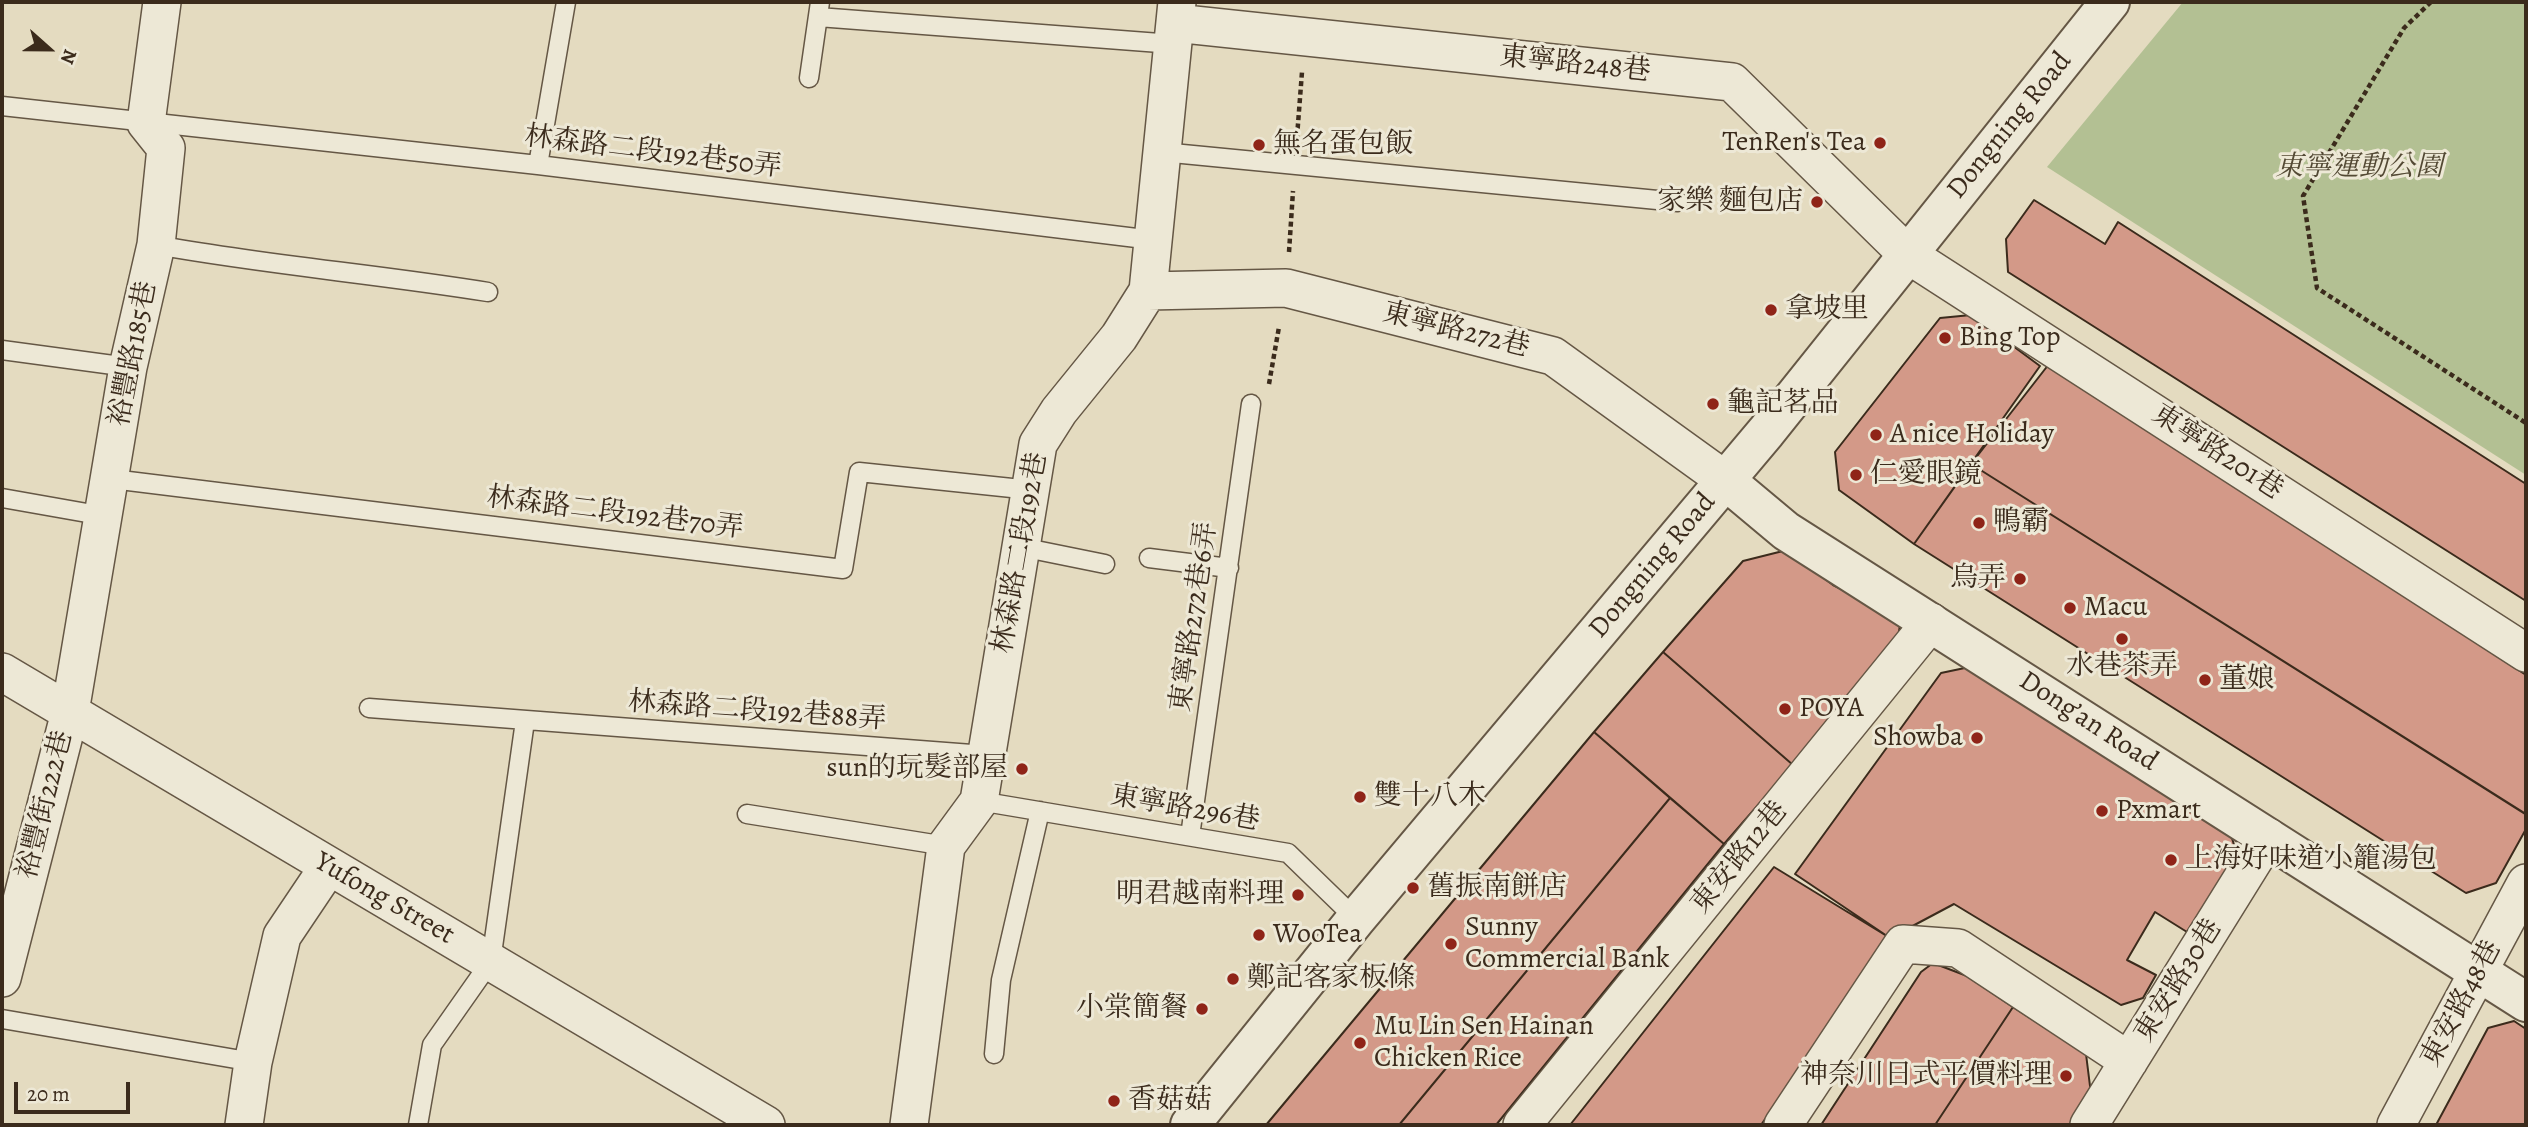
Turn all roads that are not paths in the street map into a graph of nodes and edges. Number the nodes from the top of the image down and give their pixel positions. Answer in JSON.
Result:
{"nodes":[{"id":1,"x":162,"y":2,"type":"edge"},
{"id":2,"x":566,"y":2,"type":"edge"},
{"id":3,"x":2110,"y":2,"type":"edge"},
{"id":4,"x":819,"y":10,"type":"edge"},
{"id":5,"x":1175,"y":23,"type":"edge"},
{"id":6,"x":809,"y":78,"type":"dead end"},
{"id":7,"x":2,"y":106,"type":"edge"},
{"id":8,"x":146,"y":123,"type":"junction"},
{"id":9,"x":1162,"y":152,"type":"junction"},
{"id":10,"x":538,"y":165,"type":"junction"},
{"id":11,"x":1678,"y":202,"type":"dead end"},
{"id":12,"x":1153,"y":240,"type":"junction"},
{"id":13,"x":156,"y":245,"type":"junction"},
{"id":14,"x":1907,"y":254,"type":"junction"},
{"id":15,"x":1148,"y":291,"type":"junction"},
{"id":16,"x":488,"y":292,"type":"dead end"},
{"id":17,"x":2,"y":350,"type":"edge"},
{"id":18,"x":128,"y":367,"type":"junction"},
{"id":19,"x":1251,"y":404,"type":"road end"},
{"id":20,"x":112,"y":479,"type":"junction"},
{"id":21,"x":1726,"y":480,"type":"junction"},
{"id":22,"x":1031,"y":490,"type":"junction"},
{"id":23,"x":2,"y":498,"type":"edge"},
{"id":24,"x":104,"y":516,"type":"junction"},
{"id":25,"x":1021,"y":547,"type":"junction"},
{"id":26,"x":1150,"y":558,"type":"dead end"},
{"id":27,"x":1105,"y":564,"type":"dead end"},
{"id":28,"x":1229,"y":568,"type":"junction"},
{"id":29,"x":1931,"y":622,"type":"junction"},
{"id":30,"x":2526,"y":653,"type":"edge"},
{"id":31,"x":2,"y":672,"type":"edge"},
{"id":32,"x":369,"y":708,"type":"dead end"},
{"id":33,"x":70,"y":712,"type":"junction"},
{"id":34,"x":525,"y":722,"type":"junction"},
{"id":35,"x":985,"y":755,"type":"junction"},
{"id":36,"x":978,"y":801,"type":"junction"},
{"id":37,"x":1040,"y":811,"type":"junction"},
{"id":38,"x":747,"y":814,"type":"dead end"},
{"id":39,"x":1190,"y":836,"type":"junction"},
{"id":40,"x":2268,"y":837,"type":"junction"},
{"id":41,"x":946,"y":846,"type":"junction"},
{"id":42,"x":329,"y":866,"type":"junction"},
{"id":43,"x":2526,"y":883,"type":"edge"},
{"id":44,"x":1356,"y":919,"type":"junction"},
{"id":45,"x":491,"y":961,"type":"junction"},
{"id":46,"x":2480,"y":973,"type":"junction"},
{"id":47,"x":2,"y":978,"type":"edge"},
{"id":48,"x":2526,"y":1002,"type":"edge"},
{"id":49,"x":2,"y":1019,"type":"edge"},
{"id":50,"x":994,"y":1054,"type":"dead end"},
{"id":51,"x":2129,"y":1061,"type":"junction"},
{"id":52,"x":253,"y":1062,"type":"junction"},
{"id":53,"x":244,"y":1125,"type":"edge"},
{"id":54,"x":418,"y":1125,"type":"edge"},
{"id":55,"x":766,"y":1125,"type":"edge"},
{"id":56,"x":909,"y":1125,"type":"edge"},
{"id":57,"x":1190,"y":1125,"type":"edge"},
{"id":58,"x":1522,"y":1125,"type":"edge"},
{"id":59,"x":1783,"y":1125,"type":"edge"},
{"id":60,"x":2090,"y":1125,"type":"edge"},
{"id":61,"x":2396,"y":1125,"type":"edge"}],
"edges":[{"from":1,"to":8,"type":"street"},
{"from":2,"to":10,"type":"lane"},
{"from":3,"to":14,"type":"street","name":"Dongning Road"},
{"from":4,"to":5,"type":"lane"},
{"from":4,"to":6,"type":"lane"},
{"from":5,"to":9,"type":"street","name":"林森路二段192巷"},
{"from":5,"to":14,"type":"street","name":"東寧路248巷"},
{"from":7,"to":8,"type":"lane","name":"林森路二段192巷50弄"},
{"from":8,"to":10,"type":"lane","name":"林森路二段192巷50弄"},
{"from":8,"to":13,"type":"street","name":"裕豐路185巷"},
{"from":9,"to":11,"type":"lane"},
{"from":9,"to":12,"type":"street","name":"林森路二段192巷"},
{"from":10,"to":12,"type":"lane","name":"林森路二段192巷50弄"},
{"from":12,"to":15,"type":"street","name":"林森路二段192巷"},
{"from":13,"to":16,"type":"lane"},
{"from":13,"to":18,"type":"street","name":"裕豐路185巷"},
{"from":14,"to":21,"type":"street","name":"Dongning Road"},
{"from":14,"to":30,"type":"street","name":"東寧路201巷"},
{"from":15,"to":21,"type":"street","name":"東寧路272巷"},
{"from":15,"to":22,"type":"street","name":"林森路二段192巷"},
{"from":17,"to":18,"type":"lane"},
{"from":18,"to":20,"type":"street","name":"裕豐路185巷"},
{"from":19,"to":28,"type":"lane","name":"東寧路272巷6弄"},
{"from":20,"to":22,"type":"lane","name":"林森路二段192巷70弄"},
{"from":20,"to":24,"type":"street","name":"裕豐路185巷"},
{"from":21,"to":29,"type":"street","name":"Dong’an Road"},
{"from":21,"to":44,"type":"street","name":"Dongning Road"},
{"from":22,"to":25,"type":"street","name":"林森路二段192巷"},
{"from":23,"to":24,"type":"lane"},
{"from":24,"to":33,"type":"street","name":"裕豐路185巷"},
{"from":25,"to":27,"type":"lane"},
{"from":25,"to":35,"type":"street","name":"林森路二段192巷"},
{"from":26,"to":28,"type":"lane"},
{"from":28,"to":39,"type":"lane","name":"東寧路272巷6弄"},
{"from":29,"to":40,"type":"street","name":"Dong’an Road"},
{"from":29,"to":58,"type":"street","name":"東安路12巷"},
{"from":31,"to":33,"type":"street","name":"Yufong Street"},
{"from":32,"to":34,"type":"lane","name":"林森路二段192巷88弄"},
{"from":33,"to":42,"type":"street","name":"Yufong Street"},
{"from":33,"to":47,"type":"street","name":"裕豐街222巷"},
{"from":34,"to":35,"type":"lane","name":"林森路二段192巷88弄"},
{"from":34,"to":45,"type":"lane"},
{"from":35,"to":36,"type":"street","name":"林森路二段192巷"},
{"from":36,"to":37,"type":"lane","name":"東寧路296巷"},
{"from":36,"to":41,"type":"street","name":"林森路二段192巷"},
{"from":37,"to":39,"type":"lane","name":"東寧路296巷"},
{"from":37,"to":50,"type":"lane"},
{"from":38,"to":41,"type":"lane"},
{"from":39,"to":44,"type":"lane","name":"東寧路296巷"},
{"from":40,"to":46,"type":"street","name":"Dong’an Road"},
{"from":40,"to":51,"type":"street","name":"東安路30巷"},
{"from":41,"to":56,"type":"street","name":"林森路二段192巷"},
{"from":42,"to":45,"type":"street","name":"Yufong Street"},
{"from":42,"to":52,"type":"street"},
{"from":43,"to":46,"type":"street","name":"東安路48巷"},
{"from":44,"to":57,"type":"street","name":"Dongning Road"},
{"from":45,"to":54,"type":"lane"},
{"from":45,"to":55,"type":"street","name":"Yufong Street"},
{"from":46,"to":48,"type":"street","name":"Dong’an Road"},
{"from":46,"to":61,"type":"street","name":"東安路48巷"},
{"from":49,"to":52,"type":"lane"},
{"from":51,"to":59,"type":"street"},
{"from":51,"to":60,"type":"street","name":"東安路30巷"},
{"from":52,"to":53,"type":"street"}]}
